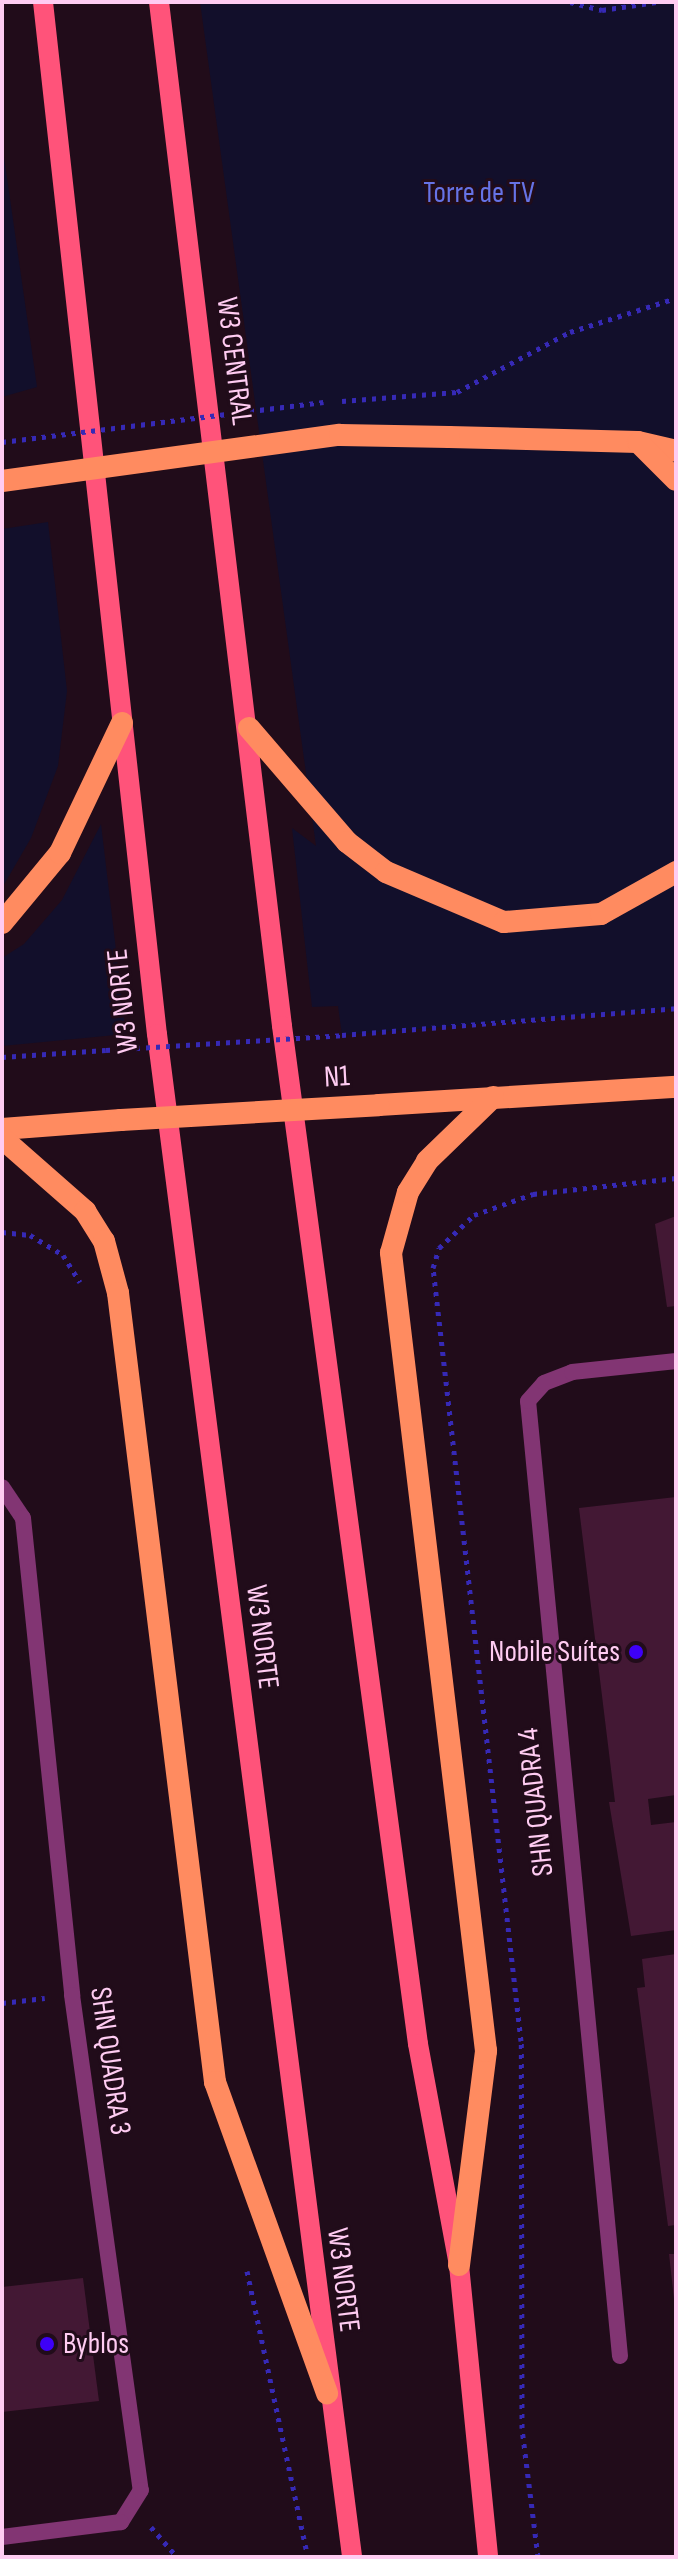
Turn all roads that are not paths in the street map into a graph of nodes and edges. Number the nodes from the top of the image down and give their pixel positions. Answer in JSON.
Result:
{"nodes":[{"id":1,"x":43,"y":2,"type":"edge"},
{"id":2,"x":159,"y":2,"type":"edge"},
{"id":3,"x":638,"y":442,"type":"junction"},
{"id":4,"x":676,"y":451,"type":"edge"},
{"id":5,"x":676,"y":480,"type":"edge"},
{"id":6,"x":2,"y":481,"type":"edge"},
{"id":7,"x":122,"y":723,"type":"junction"},
{"id":8,"x":249,"y":728,"type":"junction"},
{"id":9,"x":676,"y":872,"type":"edge"},
{"id":10,"x":2,"y":923,"type":"edge"},
{"id":11,"x":676,"y":1087,"type":"edge"},
{"id":12,"x":493,"y":1097,"type":"junction"},
{"id":13,"x":2,"y":1129,"type":"edge"},
{"id":14,"x":2,"y":1138,"type":"edge"},
{"id":15,"x":676,"y":1361,"type":"edge"},
{"id":16,"x":2,"y":1487,"type":"edge"},
{"id":17,"x":459,"y":2265,"type":"junction"},
{"id":18,"x":620,"y":2356,"type":"dead end"},
{"id":19,"x":327,"y":2393,"type":"junction"},
{"id":20,"x":2,"y":2537,"type":"edge"},
{"id":21,"x":352,"y":2557,"type":"edge"},
{"id":22,"x":488,"y":2557,"type":"edge"}],
"edges":[{"from":1,"to":7,"type":"main road"},
{"from":2,"to":8,"type":"main road","name":"W3 CENTRAL"},
{"from":3,"to":4,"type":"highway"},
{"from":3,"to":5,"type":"highway"},
{"from":3,"to":6,"type":"highway","bridge":true},
{"from":7,"to":10,"type":"highway"},
{"from":7,"to":19,"type":"main road","name":"W3 NORTE"},
{"from":8,"to":9,"type":"highway"},
{"from":8,"to":17,"type":"main road"},
{"from":11,"to":12,"type":"highway","name":"N1"},
{"from":12,"to":13,"type":"highway","name":"N1","bridge":true},
{"from":12,"to":17,"type":"highway"},
{"from":14,"to":19,"type":"highway"},
{"from":15,"to":18,"type":"street","name":"SHN QUADRA 4"},
{"from":16,"to":20,"type":"street","name":"SHN QUADRA 3"},
{"from":17,"to":22,"type":"main road"},
{"from":19,"to":21,"type":"main road","name":"W3 NORTE"}]}
